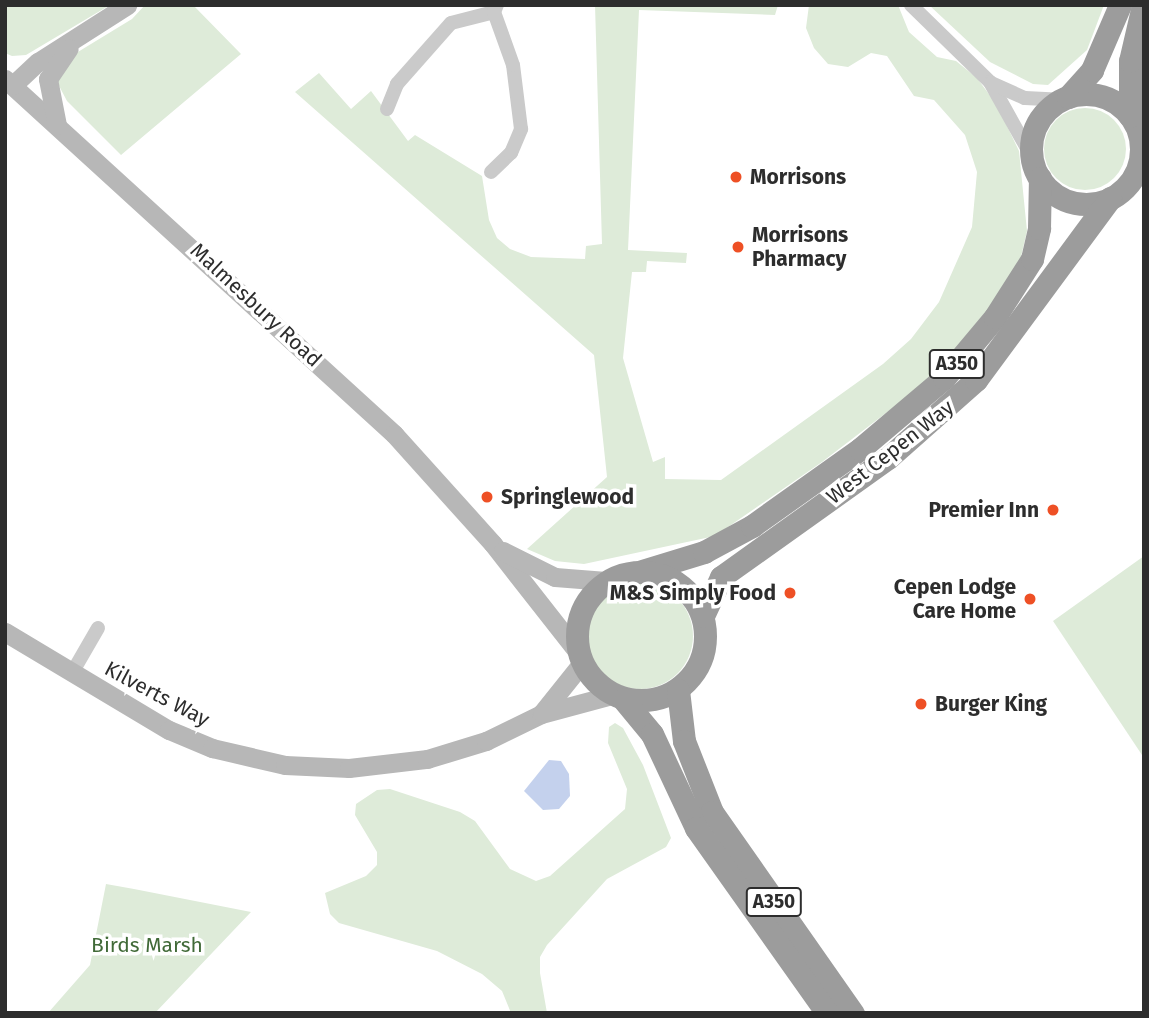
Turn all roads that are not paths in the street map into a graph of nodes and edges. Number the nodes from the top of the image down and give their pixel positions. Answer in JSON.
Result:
{"nodes":[{"id":1,"x":127,"y":5,"type":"edge"},
{"id":2,"x":912,"y":5,"type":"edge"},
{"id":3,"x":1120,"y":5,"type":"edge"},
{"id":4,"x":1143,"y":5,"type":"edge"},
{"id":5,"x":496,"y":8,"type":"edge"},
{"id":6,"x":78,"y":36,"type":"junction"},
{"id":7,"x":9,"y":82,"type":"edge"},
{"id":8,"x":989,"y":82,"type":"junction"},
{"id":9,"x":1064,"y":99,"type":"junction"},
{"id":10,"x":387,"y":108,"type":"dead end"},
{"id":11,"x":1130,"y":116,"type":"junction"},
{"id":12,"x":58,"y":126,"type":"junction"},
{"id":13,"x":1036,"y":168,"type":"junction"},
{"id":14,"x":491,"y":172,"type":"dead end"},
{"id":15,"x":1110,"y":198,"type":"junction"},
{"id":16,"x":493,"y":544,"type":"junction"},
{"id":17,"x":642,"y":571,"type":"junction"},
{"id":18,"x":607,"y":581,"type":"junction"},
{"id":19,"x":703,"y":616,"type":"junction"},
{"id":20,"x":98,"y":628,"type":"dead end"},
{"id":21,"x":5,"y":632,"type":"edge"},
{"id":22,"x":581,"y":659,"type":"junction"},
{"id":23,"x":72,"y":673,"type":"junction"},
{"id":24,"x":678,"y":690,"type":"junction"},
{"id":25,"x":618,"y":697,"type":"junction"},
{"id":26,"x":541,"y":714,"type":"junction"},
{"id":27,"x":827,"y":1013,"type":"edge"},
{"id":28,"x":853,"y":1013,"type":"edge"}],
"edges":[{"from":1,"to":6,"type":"main road"},
{"from":2,"to":8,"type":"street"},
{"from":3,"to":9,"type":"highway"},
{"from":4,"to":11,"type":"highway"},
{"from":5,"to":10,"type":"street"},
{"from":5,"to":14,"type":"street"},
{"from":6,"to":7,"type":"main road"},
{"from":6,"to":12,"type":"main road"},
{"from":7,"to":12,"type":"main road","name":"Malmesbury Road"},
{"from":8,"to":9,"type":"street"},
{"from":8,"to":13,"type":"street"},
{"from":9,"to":11,"type":"highway"},
{"from":9,"to":13,"type":"highway"},
{"from":11,"to":15,"type":"highway"},
{"from":12,"to":16,"type":"main road","name":"Malmesbury Road"},
{"from":13,"to":15,"type":"highway"},
{"from":13,"to":17,"type":"highway","name":"West Cepen Way","number":"A350"},
{"from":15,"to":19,"type":"highway","name":"West Cepen Way","number":"A350"},
{"from":16,"to":18,"type":"main road","name":"Malmesbury Road"},
{"from":16,"to":22,"type":"main road","name":"Malmesbury Road"},
{"from":17,"to":18,"type":"highway","number":"A350"},
{"from":17,"to":19,"type":"highway"},
{"from":18,"to":22,"type":"highway"},
{"from":19,"to":24,"type":"highway","number":"A350"},
{"from":20,"to":23,"type":"street"},
{"from":21,"to":23,"type":"main road","name":"Kilverts Way"},
{"from":22,"to":25,"type":"highway","number":"A350"},
{"from":22,"to":26,"type":"main road","name":"Kilverts Way"},
{"from":23,"to":26,"type":"main road","name":"Kilverts Way"},
{"from":24,"to":25,"type":"highway"},
{"from":24,"to":28,"type":"highway","number":"A350"},
{"from":25,"to":26,"type":"main road","name":"Kilverts Way"},
{"from":25,"to":27,"type":"highway","number":"A350"}]}
